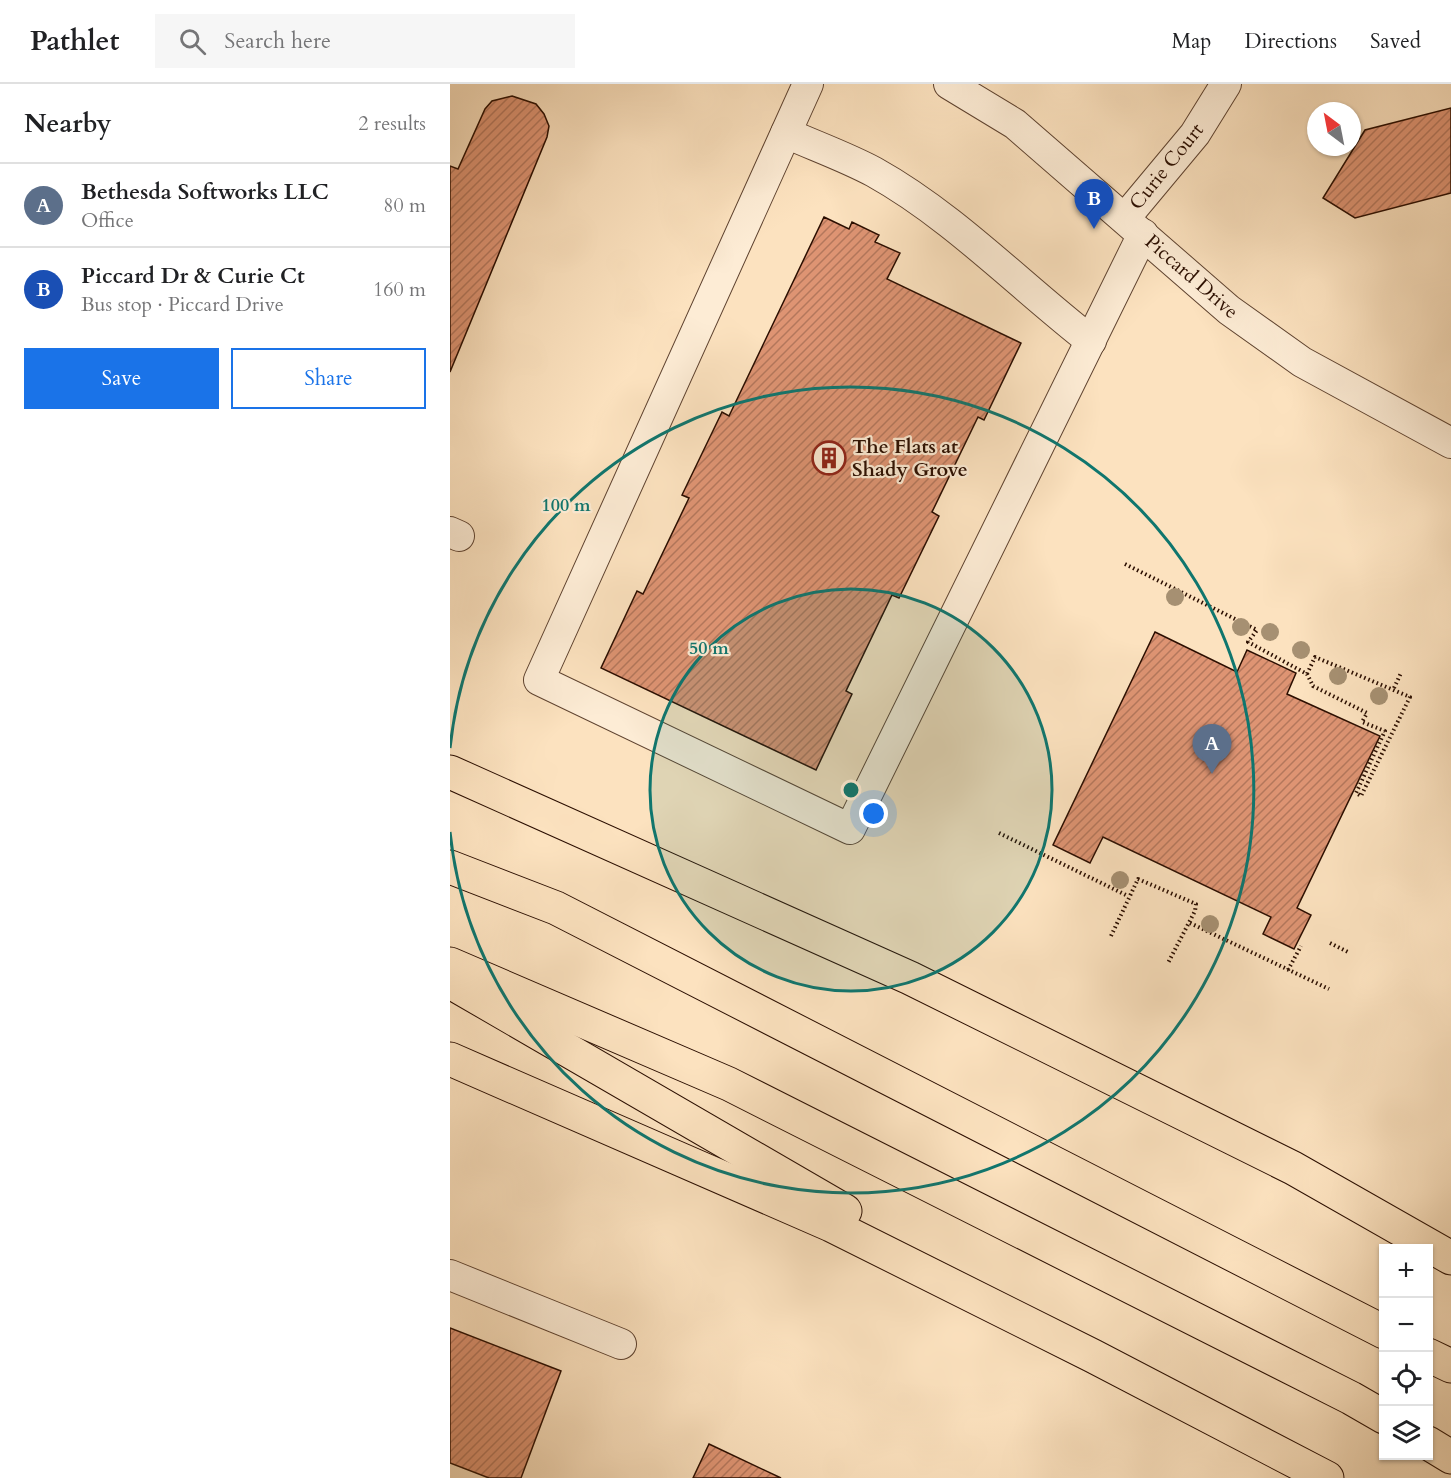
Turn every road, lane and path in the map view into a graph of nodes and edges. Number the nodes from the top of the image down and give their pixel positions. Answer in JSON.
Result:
{"nodes":[{"id":1,"x":808,"y":84,"type":"edge"},
{"id":2,"x":949,"y":84,"type":"edge"},
{"id":3,"x":1226,"y":84,"type":"edge"},
{"id":4,"x":786,"y":133,"type":"junction"},
{"id":5,"x":1134,"y":226,"type":"junction"},
{"id":6,"x":1090,"y":341,"type":"junction"},
{"id":7,"x":1451,"y":443,"type":"edge"},
{"id":8,"x":1125,"y":564,"type":"dead end"},
{"id":9,"x":1307,"y":674,"type":"junction"},
{"id":10,"x":1401,"y":674,"type":"dead end"},
{"id":11,"x":1394,"y":688,"type":"junction"},
{"id":12,"x":450,"y":772,"type":"edge"},
{"id":13,"x":999,"y":834,"type":"dead end"},
{"id":14,"x":450,"y":867,"type":"edge"},
{"id":15,"x":1128,"y":896,"type":"junction"},
{"id":16,"x":1190,"y":922,"type":"junction"},
{"id":17,"x":1111,"y":936,"type":"dead end"},
{"id":18,"x":1330,"y":943,"type":"dead end"},
{"id":19,"x":1301,"y":946,"type":"dead end"},
{"id":20,"x":1348,"y":952,"type":"dead end"},
{"id":21,"x":1168,"y":963,"type":"dead end"},
{"id":22,"x":450,"y":964,"type":"edge"},
{"id":23,"x":1288,"y":970,"type":"junction"},
{"id":24,"x":450,"y":981,"type":"edge"},
{"id":25,"x":1329,"y":988,"type":"dead end"},
{"id":26,"x":450,"y":1059,"type":"edge"},
{"id":27,"x":1451,"y":1258,"type":"edge"},
{"id":28,"x":450,"y":1275,"type":"edge"},
{"id":29,"x":1379,"y":1330,"type":"edge"},
{"id":30,"x":621,"y":1344,"type":"dead end"},
{"id":31,"x":1093,"y":1356,"type":"junction"},
{"id":32,"x":1433,"y":1357,"type":"edge"},
{"id":33,"x":1451,"y":1366,"type":"edge"},
{"id":34,"x":1379,"y":1415,"type":"edge"},
{"id":35,"x":1433,"y":1446,"type":"edge"},
{"id":36,"x":1451,"y":1457,"type":"edge"},
{"id":37,"x":1327,"y":1478,"type":"edge"}],
"edges":[{"from":1,"to":4,"type":"street"},
{"from":2,"to":5,"type":"street","name":"Piccard Drive"},
{"from":3,"to":5,"type":"street","name":"Curie Court"},
{"from":4,"to":6,"type":"street"},
{"from":4,"to":6,"type":"street","name":"Curie Court"},
{"from":5,"to":6,"type":"street","name":"Curie Court"},
{"from":5,"to":7,"type":"street","name":"Piccard Drive"},
{"from":8,"to":9,"type":"path"},
{"from":9,"to":11,"type":"path"},
{"from":9,"to":11,"type":"path"},
{"from":10,"to":11,"type":"path"},
{"from":12,"to":27,"type":"highway"},
{"from":13,"to":15,"type":"path"},
{"from":14,"to":29,"type":"highway"},
{"from":15,"to":16,"type":"path"},
{"from":15,"to":17,"type":"path"},
{"from":16,"to":21,"type":"path"},
{"from":16,"to":23,"type":"path"},
{"from":18,"to":20,"type":"path"},
{"from":19,"to":23,"type":"path"},
{"from":22,"to":34,"type":"highway"},
{"from":23,"to":25,"type":"path"},
{"from":24,"to":31,"type":"highway"},
{"from":26,"to":31,"type":"highway"},
{"from":28,"to":30,"type":"street"},
{"from":31,"to":37,"type":"highway"},
{"from":32,"to":33,"type":"highway"},
{"from":35,"to":36,"type":"highway"}]}
